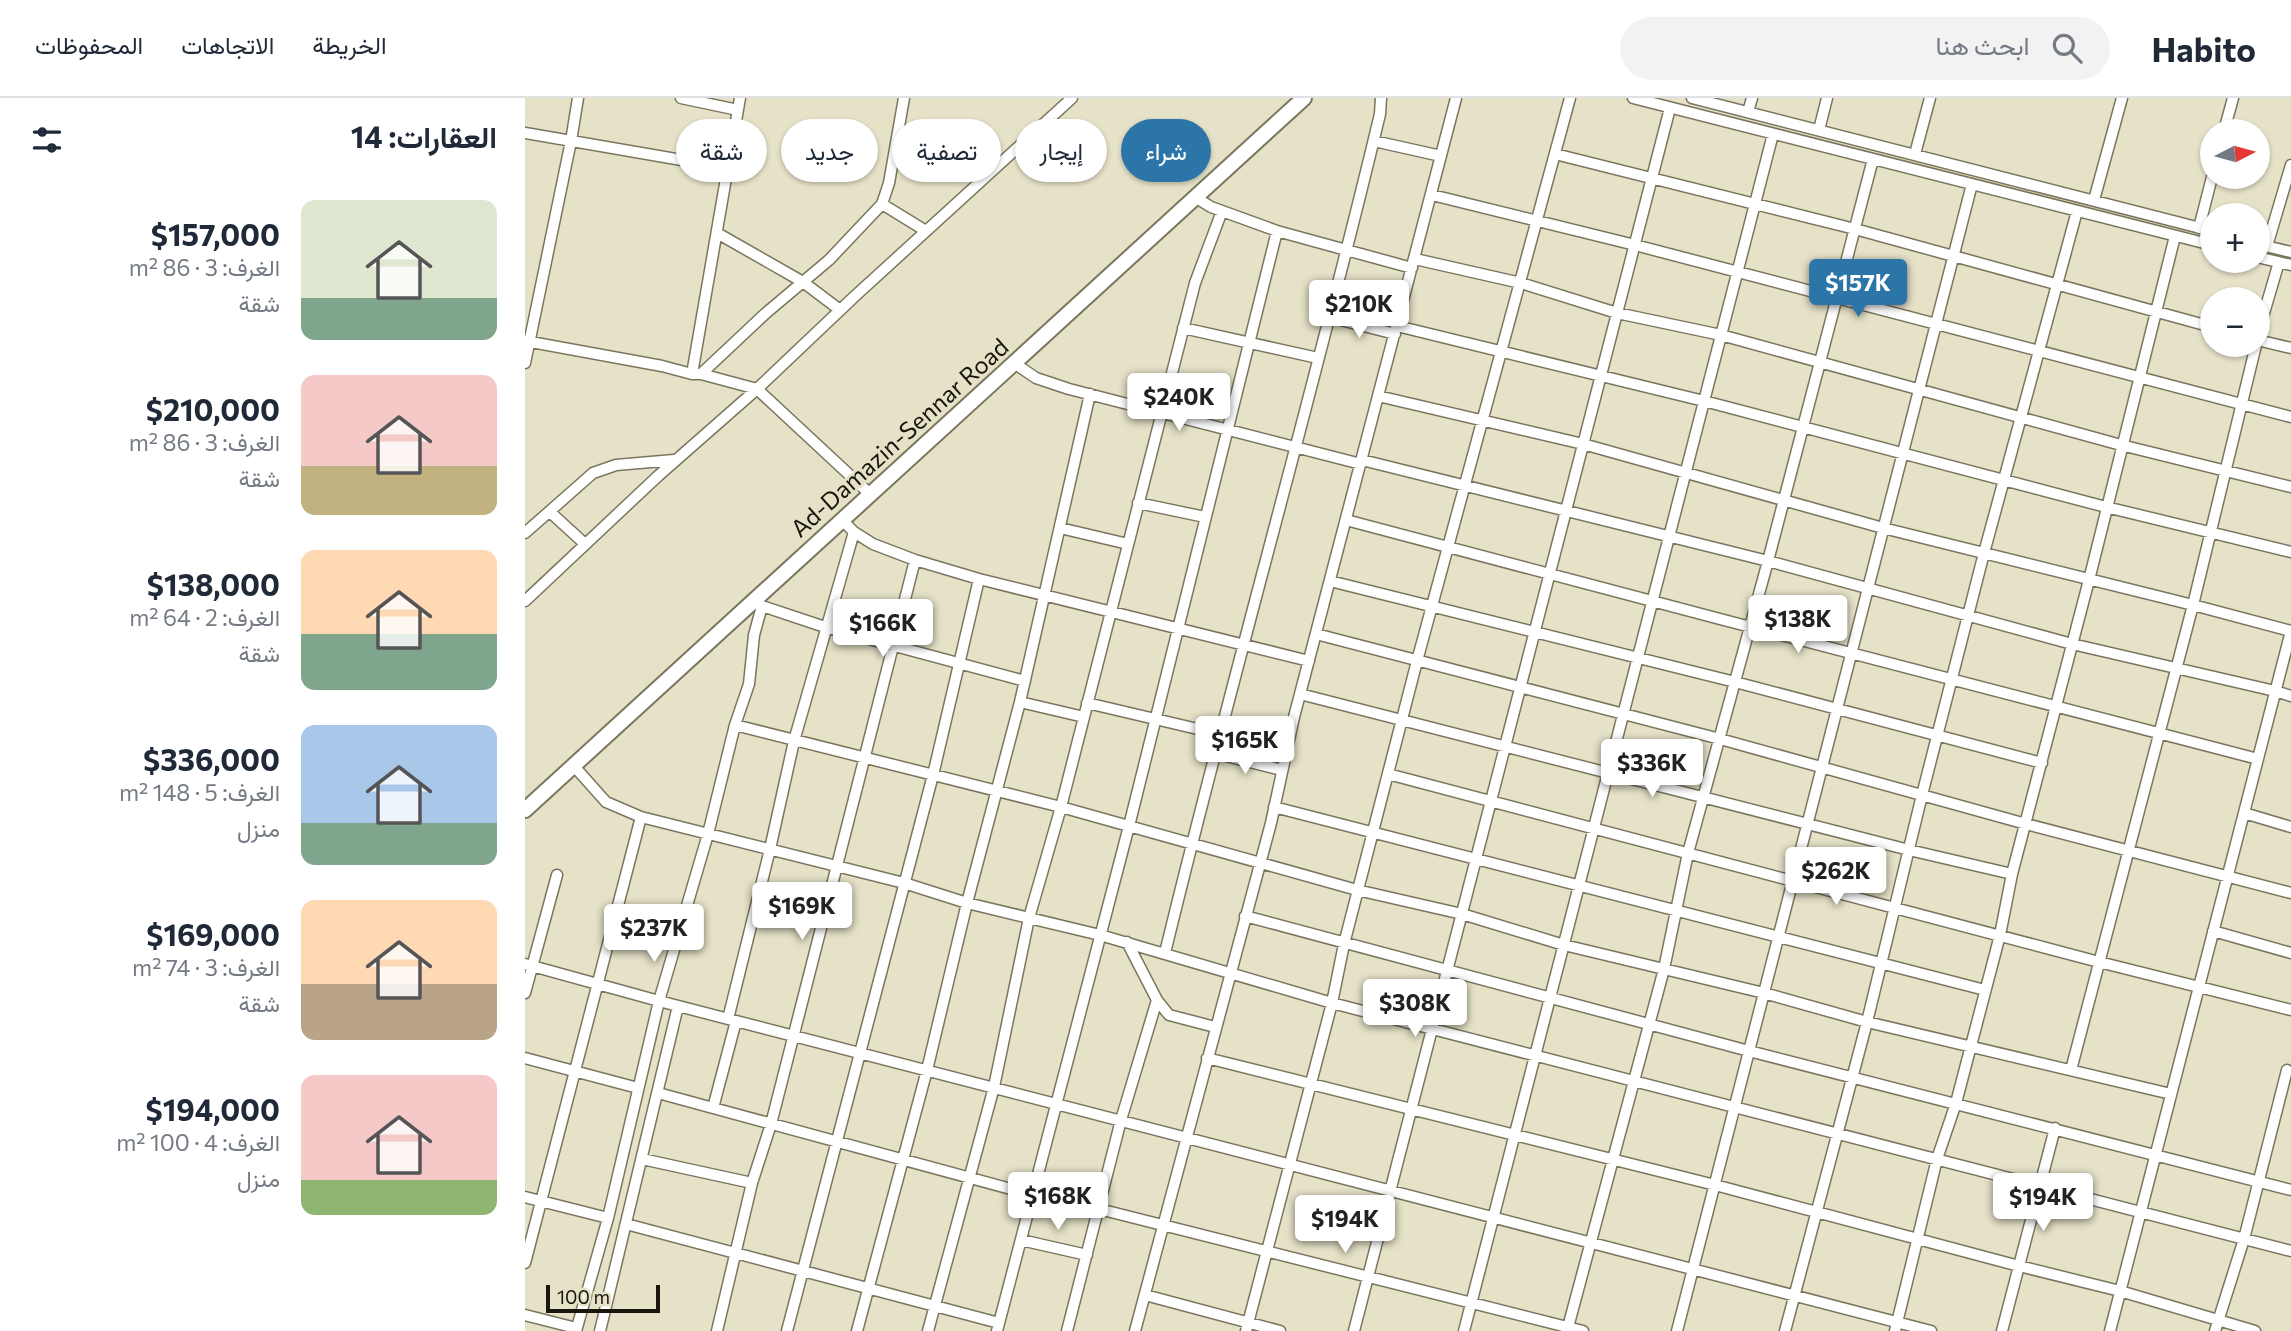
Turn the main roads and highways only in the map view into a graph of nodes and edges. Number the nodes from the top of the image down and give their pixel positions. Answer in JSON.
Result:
{"nodes":[{"id":1,"x":1304,"y":98,"type":"edge"},
{"id":2,"x":525,"y":810,"type":"edge"}],
"edges":[{"from":1,"to":2,"type":"highway","name":"Ad-Damazin-Sennar Road"}]}
